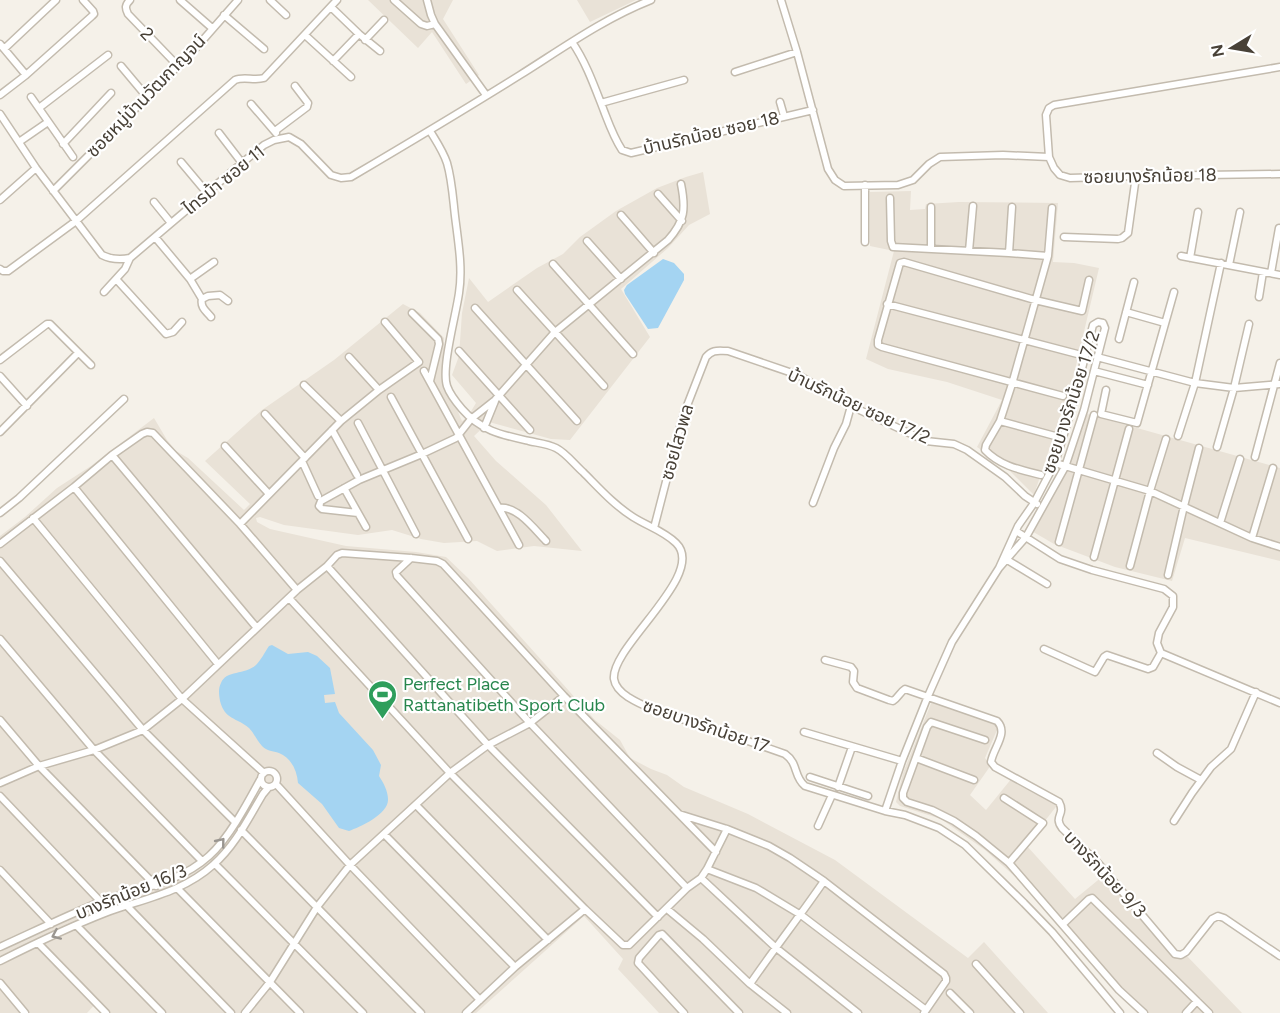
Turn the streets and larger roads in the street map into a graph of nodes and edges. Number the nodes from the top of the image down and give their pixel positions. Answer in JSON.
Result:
{"nodes":[{"id":1,"x":56,"y":0,"type":"edge"},
{"id":2,"x":83,"y":0,"type":"edge"},
{"id":3,"x":130,"y":0,"type":"edge"},
{"id":4,"x":180,"y":0,"type":"edge"},
{"id":5,"x":238,"y":0,"type":"edge"},
{"id":6,"x":270,"y":0,"type":"edge"},
{"id":7,"x":337,"y":0,"type":"edge"},
{"id":8,"x":394,"y":0,"type":"edge"},
{"id":9,"x":427,"y":0,"type":"edge"},
{"id":10,"x":651,"y":0,"type":"edge"},
{"id":11,"x":781,"y":0,"type":"edge"},
{"id":12,"x":331,"y":7,"type":"junction"},
{"id":13,"x":224,"y":15,"type":"junction"},
{"id":14,"x":286,"y":15,"type":"dead end"},
{"id":15,"x":384,"y":20,"type":"dead end"},
{"id":16,"x":435,"y":24,"type":"junction"},
{"id":17,"x":212,"y":28,"type":"junction"},
{"id":18,"x":359,"y":34,"type":"junction"},
{"id":19,"x":304,"y":35,"type":"junction"},
{"id":20,"x":365,"y":40,"type":"junction"},
{"id":21,"x":572,"y":42,"type":"junction"},
{"id":22,"x":2,"y":46,"type":"edge"},
{"id":23,"x":264,"y":49,"type":"dead end"},
{"id":24,"x":380,"y":51,"type":"dead end"},
{"id":25,"x":797,"y":52,"type":"junction"},
{"id":26,"x":108,"y":55,"type":"dead end"},
{"id":27,"x":333,"y":61,"type":"junction"},
{"id":28,"x":121,"y":66,"type":"dead end"},
{"id":29,"x":178,"y":66,"type":"junction"},
{"id":30,"x":1280,"y":67,"type":"edge"},
{"id":31,"x":735,"y":72,"type":"dead end"},
{"id":32,"x":26,"y":75,"type":"junction"},
{"id":33,"x":351,"y":77,"type":"dead end"},
{"id":34,"x":684,"y":80,"type":"dead end"},
{"id":35,"x":295,"y":86,"type":"dead end"},
{"id":36,"x":111,"y":93,"type":"dead end"},
{"id":37,"x":0,"y":95,"type":"edge"},
{"id":38,"x":486,"y":95,"type":"junction"},
{"id":39,"x":31,"y":97,"type":"dead end"},
{"id":40,"x":147,"y":97,"type":"junction"},
{"id":41,"x":780,"y":102,"type":"dead end"},
{"id":42,"x":601,"y":103,"type":"junction"},
{"id":43,"x":251,"y":104,"type":"dead end"},
{"id":44,"x":39,"y":108,"type":"junction"},
{"id":45,"x":813,"y":110,"type":"junction"},
{"id":46,"x":0,"y":114,"type":"edge"},
{"id":47,"x":784,"y":116,"type":"junction"},
{"id":48,"x":48,"y":122,"type":"junction"},
{"id":49,"x":430,"y":130,"type":"junction"},
{"id":50,"x":275,"y":131,"type":"junction"},
{"id":51,"x":219,"y":133,"type":"dead end"},
{"id":52,"x":279,"y":139,"type":"junction"},
{"id":53,"x":19,"y":142,"type":"junction"},
{"id":54,"x":63,"y":144,"type":"junction"},
{"id":55,"x":73,"y":157,"type":"dead end"},
{"id":56,"x":1049,"y":157,"type":"junction"},
{"id":57,"x":181,"y":162,"type":"dead end"},
{"id":58,"x":242,"y":163,"type":"junction"},
{"id":59,"x":36,"y":168,"type":"junction"},
{"id":60,"x":1280,"y":174,"type":"edge"},
{"id":61,"x":1136,"y":176,"type":"junction"},
{"id":62,"x":681,"y":184,"type":"dead end"},
{"id":63,"x":866,"y":185,"type":"junction"},
{"id":64,"x":53,"y":191,"type":"junction"},
{"id":65,"x":207,"y":193,"type":"junction"},
{"id":66,"x":658,"y":194,"type":"dead end"},
{"id":67,"x":890,"y":198,"type":"dead end"},
{"id":68,"x":0,"y":200,"type":"edge"},
{"id":69,"x":154,"y":202,"type":"dead end"},
{"id":70,"x":973,"y":206,"type":"dead end"},
{"id":71,"x":931,"y":207,"type":"dead end"},
{"id":72,"x":1012,"y":207,"type":"dead end"},
{"id":73,"x":1052,"y":208,"type":"dead end"},
{"id":74,"x":1198,"y":212,"type":"dead end"},
{"id":75,"x":1240,"y":212,"type":"dead end"},
{"id":76,"x":621,"y":215,"type":"dead end"},
{"id":77,"x":682,"y":221,"type":"junction"},
{"id":78,"x":76,"y":222,"type":"junction"},
{"id":79,"x":171,"y":223,"type":"junction"},
{"id":80,"x":1279,"y":228,"type":"edge"},
{"id":81,"x":155,"y":237,"type":"junction"},
{"id":82,"x":1064,"y":237,"type":"dead end"},
{"id":83,"x":587,"y":242,"type":"dead end"},
{"id":84,"x":865,"y":242,"type":"dead end"},
{"id":85,"x":931,"y":249,"type":"junction"},
{"id":86,"x":969,"y":251,"type":"junction"},
{"id":87,"x":654,"y":253,"type":"junction"},
{"id":88,"x":1009,"y":253,"type":"junction"},
{"id":89,"x":1048,"y":256,"type":"junction"},
{"id":90,"x":1181,"y":256,"type":"dead end"},
{"id":91,"x":130,"y":258,"type":"junction"},
{"id":92,"x":1190,"y":258,"type":"junction"},
{"id":93,"x":214,"y":262,"type":"dead end"},
{"id":94,"x":1221,"y":263,"type":"junction"},
{"id":95,"x":553,"y":264,"type":"dead end"},
{"id":96,"x":1229,"y":265,"type":"junction"},
{"id":97,"x":0,"y":269,"type":"edge"},
{"id":98,"x":1267,"y":272,"type":"junction"},
{"id":99,"x":1280,"y":275,"type":"edge"},
{"id":100,"x":116,"y":279,"type":"junction"},
{"id":101,"x":190,"y":279,"type":"junction"},
{"id":102,"x":621,"y":279,"type":"junction"},
{"id":103,"x":1089,"y":280,"type":"dead end"},
{"id":104,"x":1134,"y":282,"type":"dead end"},
{"id":105,"x":517,"y":290,"type":"dead end"},
{"id":106,"x":104,"y":292,"type":"dead end"},
{"id":107,"x":1174,"y":292,"type":"dead end"},
{"id":108,"x":1259,"y":297,"type":"dead end"},
{"id":109,"x":202,"y":299,"type":"junction"},
{"id":110,"x":1035,"y":300,"type":"junction"},
{"id":111,"x":228,"y":301,"type":"dead end"},
{"id":112,"x":588,"y":304,"type":"junction"},
{"id":113,"x":888,"y":304,"type":"junction"},
{"id":114,"x":475,"y":308,"type":"dead end"},
{"id":115,"x":1126,"y":312,"type":"junction"},
{"id":116,"x":412,"y":313,"type":"dead end"},
{"id":117,"x":211,"y":317,"type":"dead end"},
{"id":118,"x":182,"y":322,"type":"dead end"},
{"id":119,"x":385,"y":322,"type":"dead end"},
{"id":120,"x":1165,"y":323,"type":"junction"},
{"id":121,"x":1249,"y":324,"type":"dead end"},
{"id":122,"x":555,"y":332,"type":"junction"},
{"id":123,"x":1119,"y":339,"type":"dead end"},
{"id":124,"x":1025,"y":340,"type":"junction"},
{"id":125,"x":459,"y":351,"type":"dead end"},
{"id":126,"x":78,"y":353,"type":"junction"},
{"id":127,"x":633,"y":354,"type":"dead end"},
{"id":128,"x":1085,"y":356,"type":"junction"},
{"id":129,"x":349,"y":357,"type":"dead end"},
{"id":130,"x":706,"y":357,"type":"joint"},
{"id":131,"x":1098,"y":357,"type":"junction"},
{"id":132,"x":0,"y":360,"type":"edge"},
{"id":133,"x":1280,"y":363,"type":"edge"},
{"id":134,"x":526,"y":364,"type":"junction"},
{"id":135,"x":91,"y":365,"type":"dead end"},
{"id":136,"x":424,"y":371,"type":"dead end"},
{"id":137,"x":1094,"y":371,"type":"junction"},
{"id":138,"x":1152,"y":371,"type":"junction"},
{"id":139,"x":0,"y":376,"type":"edge"},
{"id":140,"x":430,"y":382,"type":"junction"},
{"id":141,"x":1195,"y":383,"type":"junction"},
{"id":142,"x":1012,"y":384,"type":"junction"},
{"id":143,"x":1277,"y":384,"type":"edge"},
{"id":144,"x":304,"y":385,"type":"dead end"},
{"id":145,"x":1148,"y":385,"type":"junction"},
{"id":146,"x":604,"y":386,"type":"dead end"},
{"id":147,"x":1234,"y":388,"type":"junction"},
{"id":148,"x":378,"y":390,"type":"junction"},
{"id":149,"x":1106,"y":390,"type":"dead end"},
{"id":150,"x":1063,"y":396,"type":"dead end"},
{"id":151,"x":391,"y":397,"type":"dead end"},
{"id":152,"x":497,"y":398,"type":"junction"},
{"id":153,"x":124,"y":399,"type":"dead end"},
{"id":154,"x":27,"y":406,"type":"junction"},
{"id":155,"x":851,"y":406,"type":"junction"},
{"id":156,"x":265,"y":414,"type":"dead end"},
{"id":157,"x":1094,"y":415,"type":"dead end"},
{"id":158,"x":471,"y":419,"type":"junction"},
{"id":159,"x":341,"y":421,"type":"junction"},
{"id":160,"x":577,"y":421,"type":"dead end"},
{"id":161,"x":1000,"y":421,"type":"junction"},
{"id":162,"x":358,"y":423,"type":"dead end"},
{"id":163,"x":484,"y":428,"type":"junction"},
{"id":164,"x":1129,"y":429,"type":"dead end"},
{"id":165,"x":332,"y":430,"type":"junction"},
{"id":166,"x":530,"y":430,"type":"dead end"},
{"id":167,"x":0,"y":432,"type":"edge"},
{"id":168,"x":460,"y":435,"type":"junction"},
{"id":169,"x":1055,"y":436,"type":"dead end"},
{"id":170,"x":1178,"y":436,"type":"dead end"},
{"id":171,"x":1166,"y":439,"type":"dead end"},
{"id":172,"x":225,"y":446,"type":"dead end"},
{"id":173,"x":1217,"y":447,"type":"dead end"},
{"id":174,"x":1199,"y":448,"type":"dead end"},
{"id":175,"x":422,"y":454,"type":"junction"},
{"id":176,"x":112,"y":455,"type":"junction"},
{"id":177,"x":1255,"y":457,"type":"dead end"},
{"id":178,"x":1240,"y":459,"type":"dead end"},
{"id":179,"x":303,"y":460,"type":"junction"},
{"id":180,"x":1055,"y":463,"type":"junction"},
{"id":181,"x":1065,"y":467,"type":"junction"},
{"id":182,"x":1273,"y":468,"type":"dead end"},
{"id":183,"x":383,"y":470,"type":"junction"},
{"id":184,"x":1078,"y":470,"type":"junction"},
{"id":185,"x":357,"y":474,"type":"dead end"},
{"id":186,"x":1041,"y":475,"type":"dead end"},
{"id":187,"x":1114,"y":481,"type":"junction"},
{"id":188,"x":74,"y":487,"type":"junction"},
{"id":189,"x":344,"y":488,"type":"junction"},
{"id":190,"x":1150,"y":491,"type":"junction"},
{"id":191,"x":269,"y":494,"type":"junction"},
{"id":192,"x":318,"y":496,"type":"dead end"},
{"id":193,"x":813,"y":503,"type":"dead end"},
{"id":194,"x":1034,"y":503,"type":"junction"},
{"id":195,"x":1184,"y":506,"type":"junction"},
{"id":196,"x":1043,"y":507,"type":"junction"},
{"id":197,"x":499,"y":508,"type":"junction"},
{"id":198,"x":0,"y":513,"type":"edge"},
{"id":199,"x":358,"y":513,"type":"junction"},
{"id":200,"x":33,"y":518,"type":"junction"},
{"id":201,"x":1220,"y":523,"type":"junction"},
{"id":202,"x":240,"y":524,"type":"junction"},
{"id":203,"x":366,"y":527,"type":"dead end"},
{"id":204,"x":654,"y":528,"type":"junction"},
{"id":205,"x":1016,"y":531,"type":"junction"},
{"id":206,"x":417,"y":534,"type":"dead end"},
{"id":207,"x":1026,"y":537,"type":"junction"},
{"id":208,"x":1252,"y":538,"type":"junction"},
{"id":209,"x":468,"y":539,"type":"dead end"},
{"id":210,"x":546,"y":541,"type":"dead end"},
{"id":211,"x":1059,"y":542,"type":"dead end"},
{"id":212,"x":0,"y":543,"type":"edge"},
{"id":213,"x":519,"y":545,"type":"dead end"},
{"id":214,"x":1280,"y":547,"type":"edge"},
{"id":215,"x":1094,"y":557,"type":"dead end"},
{"id":216,"x":411,"y":558,"type":"junction"},
{"id":217,"x":1005,"y":559,"type":"junction"},
{"id":218,"x":0,"y":561,"type":"edge"},
{"id":219,"x":327,"y":566,"type":"junction"},
{"id":220,"x":1131,"y":566,"type":"dead end"},
{"id":221,"x":1168,"y":575,"type":"dead end"},
{"id":222,"x":1047,"y":584,"type":"dead end"},
{"id":223,"x":297,"y":590,"type":"junction"},
{"id":224,"x":289,"y":598,"type":"junction"},
{"id":225,"x":257,"y":628,"type":"junction"},
{"id":226,"x":0,"y":639,"type":"edge"},
{"id":227,"x":1044,"y":649,"type":"dead end"},
{"id":228,"x":1161,"y":653,"type":"junction"},
{"id":229,"x":825,"y":660,"type":"dead end"},
{"id":230,"x":218,"y":664,"type":"junction"},
{"id":231,"x":1256,"y":692,"type":"junction"},
{"id":232,"x":564,"y":696,"type":"junction"},
{"id":233,"x":928,"y":696,"type":"junction"},
{"id":234,"x":182,"y":699,"type":"junction"},
{"id":235,"x":1280,"y":703,"type":"edge"},
{"id":236,"x":0,"y":720,"type":"edge"},
{"id":237,"x":530,"y":723,"type":"junction"},
{"id":238,"x":143,"y":730,"type":"junction"},
{"id":239,"x":804,"y":732,"type":"dead end"},
{"id":240,"x":985,"y":740,"type":"dead end"},
{"id":241,"x":488,"y":745,"type":"junction"},
{"id":242,"x":852,"y":747,"type":"junction"},
{"id":243,"x":94,"y":750,"type":"junction"},
{"id":244,"x":1157,"y":753,"type":"dead end"},
{"id":245,"x":916,"y":758,"type":"junction"},
{"id":246,"x":902,"y":761,"type":"junction"},
{"id":247,"x":39,"y":766,"type":"junction"},
{"id":248,"x":450,"y":772,"type":"junction"},
{"id":249,"x":264,"y":773,"type":"junction"},
{"id":250,"x":810,"y":777,"type":"dead end"},
{"id":251,"x":260,"y":780,"type":"junction"},
{"id":252,"x":974,"y":780,"type":"dead end"},
{"id":253,"x":1202,"y":780,"type":"junction"},
{"id":254,"x":0,"y":783,"type":"edge"},
{"id":255,"x":276,"y":784,"type":"junction"},
{"id":256,"x":838,"y":787,"type":"junction"},
{"id":257,"x":268,"y":788,"type":"junction"},
{"id":258,"x":832,"y":795,"type":"junction"},
{"id":259,"x":0,"y":796,"type":"edge"},
{"id":260,"x":868,"y":796,"type":"dead end"},
{"id":261,"x":1004,"y":798,"type":"dead end"},
{"id":262,"x":416,"y":805,"type":"junction"},
{"id":263,"x":885,"y":811,"type":"junction"},
{"id":264,"x":679,"y":813,"type":"junction"},
{"id":265,"x":1174,"y":820,"type":"dead end"},
{"id":266,"x":235,"y":822,"type":"junction"},
{"id":267,"x":818,"y":826,"type":"dead end"},
{"id":268,"x":727,"y":829,"type":"junction"},
{"id":269,"x":242,"y":830,"type":"junction"},
{"id":270,"x":384,"y":834,"type":"junction"},
{"id":271,"x":716,"y":852,"type":"junction"},
{"id":272,"x":202,"y":861,"type":"junction"},
{"id":273,"x":1009,"y":863,"type":"junction"},
{"id":274,"x":215,"y":864,"type":"junction"},
{"id":275,"x":350,"y":865,"type":"junction"},
{"id":276,"x":707,"y":869,"type":"junction"},
{"id":277,"x":0,"y":870,"type":"edge"},
{"id":278,"x":701,"y":878,"type":"junction"},
{"id":279,"x":824,"y":881,"type":"junction"},
{"id":280,"x":156,"y":886,"type":"junction"},
{"id":281,"x":687,"y":888,"type":"junction"},
{"id":282,"x":178,"y":889,"type":"junction"},
{"id":283,"x":122,"y":895,"type":"junction"},
{"id":284,"x":101,"y":902,"type":"junction"},
{"id":285,"x":127,"y":906,"type":"junction"},
{"id":286,"x":317,"y":907,"type":"junction"},
{"id":287,"x":585,"y":909,"type":"junction"},
{"id":288,"x":667,"y":909,"type":"junction"},
{"id":289,"x":801,"y":915,"type":"junction"},
{"id":290,"x":658,"y":917,"type":"junction"},
{"id":291,"x":51,"y":924,"type":"junction"},
{"id":292,"x":1063,"y":924,"type":"junction"},
{"id":293,"x":77,"y":926,"type":"junction"},
{"id":294,"x":548,"y":940,"type":"junction"},
{"id":295,"x":38,"y":943,"type":"junction"},
{"id":296,"x":294,"y":944,"type":"junction"},
{"id":297,"x":0,"y":947,"type":"edge"},
{"id":298,"x":775,"y":947,"type":"junction"},
{"id":299,"x":1280,"y":956,"type":"edge"},
{"id":300,"x":0,"y":961,"type":"edge"},
{"id":301,"x":976,"y":964,"type":"dead end"},
{"id":302,"x":515,"y":967,"type":"junction"},
{"id":303,"x":270,"y":982,"type":"junction"},
{"id":304,"x":0,"y":983,"type":"edge"},
{"id":305,"x":750,"y":984,"type":"junction"},
{"id":306,"x":950,"y":993,"type":"dead end"},
{"id":307,"x":480,"y":1000,"type":"junction"},
{"id":308,"x":1197,"y":1001,"type":"junction"},
{"id":309,"x":925,"y":1012,"type":"edge"},
{"id":310,"x":25,"y":1013,"type":"edge"},
{"id":311,"x":106,"y":1013,"type":"edge"},
{"id":312,"x":162,"y":1013,"type":"edge"},
{"id":313,"x":231,"y":1013,"type":"edge"},
{"id":314,"x":245,"y":1013,"type":"edge"},
{"id":315,"x":300,"y":1013,"type":"edge"},
{"id":316,"x":363,"y":1013,"type":"edge"},
{"id":317,"x":421,"y":1013,"type":"edge"},
{"id":318,"x":466,"y":1013,"type":"edge"},
{"id":319,"x":684,"y":1013,"type":"edge"},
{"id":320,"x":739,"y":1013,"type":"edge"},
{"id":321,"x":787,"y":1013,"type":"edge"},
{"id":322,"x":858,"y":1013,"type":"edge"},
{"id":323,"x":970,"y":1013,"type":"edge"},
{"id":324,"x":1020,"y":1013,"type":"edge"},
{"id":325,"x":1120,"y":1013,"type":"edge"},
{"id":326,"x":1144,"y":1013,"type":"edge"},
{"id":327,"x":1186,"y":1013,"type":"edge"},
{"id":328,"x":1209,"y":1013,"type":"edge"}],
"edges":[{"from":1,"to":22,"type":"street"},
{"from":2,"to":32,"type":"street"},
{"from":3,"to":29,"type":"street","name":"2"},
{"from":4,"to":17,"type":"street"},
{"from":5,"to":13,"type":"street","name":"ซอยหมู่บ้านวัฒกาญจน์"},
{"from":6,"to":14,"type":"street"},
{"from":7,"to":12,"type":"street"},
{"from":8,"to":16,"type":"street"},
{"from":9,"to":16,"type":"street"},
{"from":10,"to":21,"type":"street","name":"ไทรม้า ซอย 11"},
{"from":11,"to":25,"type":"street"},
{"from":12,"to":18,"type":"street"},
{"from":12,"to":19,"type":"street"},
{"from":13,"to":17,"type":"street","name":"ซอยหมู่บ้านวัฒกาญจน์"},
{"from":13,"to":23,"type":"street"},
{"from":15,"to":20,"type":"street"},
{"from":16,"to":38,"type":"street"},
{"from":17,"to":29,"type":"street","name":"ซอยหมู่บ้านวัฒกาญจน์"},
{"from":18,"to":20,"type":"street"},
{"from":18,"to":27,"type":"street"},
{"from":19,"to":27,"type":"street"},
{"from":19,"to":78,"type":"street"},
{"from":20,"to":24,"type":"street"},
{"from":21,"to":38,"type":"street","name":"ไทรม้า ซอย 11"},
{"from":21,"to":42,"type":"street","name":"บ้านรักน้อย ซอย 18"},
{"from":22,"to":32,"type":"street"},
{"from":25,"to":31,"type":"street"},
{"from":25,"to":45,"type":"street"},
{"from":26,"to":44,"type":"street"},
{"from":27,"to":33,"type":"street"},
{"from":28,"to":40,"type":"street"},
{"from":29,"to":40,"type":"street","name":"ซอยหมู่บ้านวัฒกาญจน์"},
{"from":30,"to":56,"type":"street"},
{"from":32,"to":37,"type":"street"},
{"from":34,"to":42,"type":"street"},
{"from":35,"to":50,"type":"street"},
{"from":36,"to":54,"type":"street"},
{"from":38,"to":49,"type":"street","name":"ไทรม้า ซอย 11"},
{"from":39,"to":44,"type":"street"},
{"from":40,"to":64,"type":"street","name":"ซอยหมู่บ้านวัฒกาญจน์"},
{"from":41,"to":47,"type":"street"},
{"from":42,"to":47,"type":"street","name":"บ้านรักน้อย ซอย 18"},
{"from":43,"to":50,"type":"street"},
{"from":44,"to":48,"type":"street"},
{"from":45,"to":47,"type":"street","name":"บ้านรักน้อย ซอย 18"},
{"from":45,"to":63,"type":"street"},
{"from":46,"to":53,"type":"street"},
{"from":48,"to":53,"type":"street"},
{"from":48,"to":54,"type":"street"},
{"from":49,"to":52,"type":"street","name":"ไทรม้า ซอย 11"},
{"from":49,"to":158,"type":"street","name":"ซอยบางรักน้อย 17"},
{"from":50,"to":52,"type":"street"},
{"from":51,"to":58,"type":"street"},
{"from":52,"to":58,"type":"street","name":"ไทรม้า ซอย 11"},
{"from":53,"to":59,"type":"street"},
{"from":54,"to":55,"type":"street"},
{"from":56,"to":61,"type":"street","name":"ซอยบางรักน้อย 18"},
{"from":56,"to":63,"type":"street"},
{"from":57,"to":65,"type":"street"},
{"from":58,"to":65,"type":"street","name":"ไทรม้า ซอย 11"},
{"from":59,"to":64,"type":"street"},
{"from":59,"to":68,"type":"street"},
{"from":60,"to":61,"type":"street","name":"ซอยบางรักน้อย 18"},
{"from":61,"to":82,"type":"street"},
{"from":62,"to":77,"type":"street"},
{"from":63,"to":84,"type":"street"},
{"from":64,"to":78,"type":"street"},
{"from":65,"to":79,"type":"street","name":"ไทรม้า ซอย 11"},
{"from":66,"to":77,"type":"street"},
{"from":67,"to":85,"type":"street"},
{"from":69,"to":79,"type":"street"},
{"from":70,"to":86,"type":"street"},
{"from":71,"to":85,"type":"street"},
{"from":72,"to":88,"type":"street"},
{"from":73,"to":89,"type":"street"},
{"from":74,"to":92,"type":"street"},
{"from":75,"to":96,"type":"street"},
{"from":76,"to":87,"type":"street"},
{"from":77,"to":87,"type":"street"},
{"from":78,"to":91,"type":"street"},
{"from":78,"to":97,"type":"street"},
{"from":79,"to":81,"type":"street","name":"ไทรม้า ซอย 11"},
{"from":80,"to":98,"type":"street"},
{"from":81,"to":91,"type":"street","name":"ไทรม้า ซอย 11"},
{"from":81,"to":101,"type":"street"},
{"from":83,"to":102,"type":"street"},
{"from":85,"to":86,"type":"street"},
{"from":86,"to":88,"type":"street"},
{"from":87,"to":102,"type":"street"},
{"from":88,"to":89,"type":"street"},
{"from":89,"to":110,"type":"street"},
{"from":90,"to":92,"type":"street"},
{"from":91,"to":100,"type":"street","name":"ไทรม้า ซอย 11"},
{"from":92,"to":94,"type":"street"},
{"from":93,"to":101,"type":"street"},
{"from":94,"to":96,"type":"street"},
{"from":94,"to":141,"type":"street"},
{"from":95,"to":112,"type":"street"},
{"from":96,"to":98,"type":"street"},
{"from":98,"to":99,"type":"street"},
{"from":98,"to":108,"type":"street"},
{"from":100,"to":106,"type":"street","name":"ไทรม้า ซอย 11"},
{"from":100,"to":118,"type":"street"},
{"from":101,"to":109,"type":"street"},
{"from":102,"to":112,"type":"street"},
{"from":103,"to":110,"type":"street"},
{"from":104,"to":115,"type":"street"},
{"from":105,"to":122,"type":"street"},
{"from":107,"to":120,"type":"street"},
{"from":109,"to":111,"type":"street"},
{"from":109,"to":117,"type":"street"},
{"from":110,"to":113,"type":"street"},
{"from":110,"to":124,"type":"street"},
{"from":112,"to":122,"type":"street"},
{"from":112,"to":127,"type":"street"},
{"from":113,"to":124,"type":"street"},
{"from":113,"to":142,"type":"street"},
{"from":114,"to":134,"type":"street"},
{"from":115,"to":120,"type":"street"},
{"from":115,"to":123,"type":"street"},
{"from":116,"to":140,"type":"street"},
{"from":119,"to":148,"type":"street"},
{"from":120,"to":138,"type":"street"},
{"from":121,"to":147,"type":"street"},
{"from":122,"to":134,"type":"street"},
{"from":122,"to":146,"type":"street"},
{"from":124,"to":128,"type":"street"},
{"from":124,"to":142,"type":"street"},
{"from":125,"to":152,"type":"street"},
{"from":126,"to":132,"type":"street"},
{"from":126,"to":135,"type":"street"},
{"from":126,"to":154,"type":"street"},
{"from":128,"to":131,"type":"street","name":"ซอยบางรักน้อย 17/2"},
{"from":128,"to":180,"type":"street","name":"ซอยบางรักน้อย 17/2"},
{"from":129,"to":148,"type":"street"},
{"from":130,"to":155,"type":"street","name":"บ้านรักน้อย ซอย 17/2"},
{"from":130,"to":204,"type":"street","name":"ซอยไสวพล"},
{"from":131,"to":137,"type":"street","name":"ซอยบางรักน้อย 17/2"},
{"from":131,"to":138,"type":"street"},
{"from":133,"to":143,"type":"street"},
{"from":134,"to":152,"type":"street"},
{"from":134,"to":160,"type":"street"},
{"from":136,"to":140,"type":"street"},
{"from":137,"to":145,"type":"street"},
{"from":137,"to":181,"type":"street","name":"ซอยบางรักน้อย 17/2"},
{"from":138,"to":141,"type":"street"},
{"from":138,"to":145,"type":"street"},
{"from":139,"to":154,"type":"street"},
{"from":140,"to":168,"type":"street"},
{"from":141,"to":147,"type":"street"},
{"from":141,"to":170,"type":"street"},
{"from":142,"to":150,"type":"street"},
{"from":142,"to":161,"type":"street"},
{"from":143,"to":147,"type":"street"},
{"from":143,"to":177,"type":"street"},
{"from":144,"to":159,"type":"street"},
{"from":145,"to":149,"type":"street"},
{"from":147,"to":173,"type":"street"},
{"from":148,"to":159,"type":"street"},
{"from":151,"to":175,"type":"street"},
{"from":152,"to":158,"type":"street"},
{"from":152,"to":163,"type":"street"},
{"from":152,"to":166,"type":"street"},
{"from":153,"to":198,"type":"street"},
{"from":154,"to":167,"type":"street"},
{"from":155,"to":193,"type":"street"},
{"from":155,"to":194,"type":"street","name":"บ้านรักน้อย ซอย 17/2"},
{"from":156,"to":179,"type":"street"},
{"from":157,"to":184,"type":"street"},
{"from":158,"to":163,"type":"street","name":"ซอยบางรักน้อย 17"},
{"from":158,"to":168,"type":"street"},
{"from":159,"to":165,"type":"street"},
{"from":161,"to":169,"type":"street"},
{"from":161,"to":186,"type":"street"},
{"from":162,"to":183,"type":"street"},
{"from":163,"to":204,"type":"street","name":"ซอยบางรักน้อย 17"},
{"from":164,"to":187,"type":"street"},
{"from":165,"to":179,"type":"street"},
{"from":165,"to":185,"type":"street"},
{"from":168,"to":175,"type":"street"},
{"from":168,"to":197,"type":"street"},
{"from":171,"to":190,"type":"street"},
{"from":172,"to":191,"type":"street"},
{"from":174,"to":195,"type":"street"},
{"from":175,"to":183,"type":"street"},
{"from":175,"to":209,"type":"street"},
{"from":176,"to":188,"type":"street"},
{"from":176,"to":202,"type":"street"},
{"from":176,"to":225,"type":"street"},
{"from":178,"to":201,"type":"street"},
{"from":179,"to":191,"type":"street"},
{"from":179,"to":192,"type":"street"},
{"from":180,"to":181,"type":"street"},
{"from":180,"to":194,"type":"street","name":"ซอยบางรักน้อย 17/2"},
{"from":181,"to":184,"type":"street"},
{"from":181,"to":196,"type":"street","name":"ซอยบางรักน้อย 17/2"},
{"from":182,"to":208,"type":"street"},
{"from":183,"to":189,"type":"street"},
{"from":183,"to":206,"type":"street"},
{"from":184,"to":187,"type":"street"},
{"from":184,"to":211,"type":"street"},
{"from":187,"to":190,"type":"street"},
{"from":187,"to":215,"type":"street"},
{"from":188,"to":200,"type":"street"},
{"from":188,"to":230,"type":"street"},
{"from":189,"to":199,"type":"street"},
{"from":189,"to":199,"type":"street"},
{"from":190,"to":195,"type":"street"},
{"from":190,"to":220,"type":"street"},
{"from":191,"to":202,"type":"street"},
{"from":194,"to":196,"type":"street","name":"บ้านรักน้อย ซอย 17/2"},
{"from":194,"to":205,"type":"street","name":"ซอยบางรักน้อย 17/2"},
{"from":195,"to":201,"type":"street"},
{"from":195,"to":221,"type":"street"},
{"from":196,"to":207,"type":"street","name":"ซอยบางรักน้อย 17/2"},
{"from":197,"to":210,"type":"street"},
{"from":197,"to":213,"type":"street"},
{"from":199,"to":203,"type":"street"},
{"from":200,"to":212,"type":"street"},
{"from":200,"to":234,"type":"street"},
{"from":201,"to":208,"type":"street"},
{"from":202,"to":223,"type":"street"},
{"from":204,"to":258,"type":"street","name":"ซอยบางรักน้อย 17"},
{"from":205,"to":207,"type":"street"},
{"from":205,"to":217,"type":"street","name":"ซอยบางรักน้อย 17/2"},
{"from":207,"to":217,"type":"street","name":"ซอยบางรักน้อย 17/2"},
{"from":207,"to":228,"type":"street"},
{"from":208,"to":214,"type":"street"},
{"from":216,"to":219,"type":"street"},
{"from":216,"to":232,"type":"street"},
{"from":216,"to":237,"type":"street"},
{"from":217,"to":222,"type":"street"},
{"from":217,"to":233,"type":"street","name":"ซอยบางรักน้อย 17/2"},
{"from":218,"to":238,"type":"street"},
{"from":219,"to":223,"type":"street"},
{"from":219,"to":241,"type":"street"},
{"from":223,"to":224,"type":"street"},
{"from":224,"to":225,"type":"street"},
{"from":224,"to":248,"type":"street"},
{"from":225,"to":230,"type":"street"},
{"from":226,"to":243,"type":"street"},
{"from":227,"to":228,"type":"street"},
{"from":228,"to":231,"type":"street"},
{"from":229,"to":233,"type":"street","name":"บางรักน้อย 9/3"},
{"from":230,"to":234,"type":"street"},
{"from":231,"to":235,"type":"street"},
{"from":231,"to":253,"type":"street"},
{"from":232,"to":237,"type":"street"},
{"from":232,"to":264,"type":"street"},
{"from":233,"to":246,"type":"street","name":"ซอยบางรักน้อย 17/2"},
{"from":233,"to":299,"type":"street","name":"บางรักน้อย 9/3"},
{"from":234,"to":238,"type":"street"},
{"from":234,"to":249,"type":"street"},
{"from":236,"to":247,"type":"street"},
{"from":237,"to":241,"type":"street"},
{"from":237,"to":281,"type":"street"},
{"from":238,"to":243,"type":"street"},
{"from":238,"to":266,"type":"street"},
{"from":239,"to":242,"type":"street"},
{"from":240,"to":245,"type":"street"},
{"from":241,"to":248,"type":"street"},
{"from":241,"to":290,"type":"street"},
{"from":242,"to":246,"type":"street"},
{"from":242,"to":256,"type":"street"},
{"from":243,"to":247,"type":"street"},
{"from":243,"to":272,"type":"street"},
{"from":244,"to":253,"type":"street"},
{"from":245,"to":252,"type":"street"},
{"from":245,"to":273,"type":"street"},
{"from":246,"to":263,"type":"street","name":"ซอยบางรักน้อย 17/2"},
{"from":247,"to":254,"type":"street"},
{"from":247,"to":280,"type":"street"},
{"from":248,"to":262,"type":"street"},
{"from":248,"to":287,"type":"street"},
{"from":249,"to":251,"type":"street"},
{"from":249,"to":255,"type":"street"},
{"from":250,"to":256,"type":"street"},
{"from":251,"to":257,"type":"street"},
{"from":251,"to":266,"type":"street","name":"บางรักน้อย 16/3"},
{"from":253,"to":265,"type":"street"},
{"from":255,"to":257,"type":"street"},
{"from":255,"to":275,"type":"street"},
{"from":256,"to":260,"type":"street"},
{"from":257,"to":269,"type":"street"},
{"from":258,"to":263,"type":"street","name":"ซอยบางรักน้อย 17"},
{"from":258,"to":267,"type":"street"},
{"from":259,"to":284,"type":"street"},
{"from":261,"to":273,"type":"street"},
{"from":262,"to":270,"type":"street"},
{"from":262,"to":294,"type":"street"},
{"from":263,"to":325,"type":"street","name":"ซอยบางรักน้อย 17"},
{"from":264,"to":268,"type":"street"},
{"from":264,"to":271,"type":"street"},
{"from":272,"to":266,"type":"street","name":"บางรักน้อย 16/3","one_way":true},
{"from":268,"to":271,"type":"street"},
{"from":268,"to":279,"type":"street"},
{"from":269,"to":274,"type":"street"},
{"from":269,"to":286,"type":"street"},
{"from":270,"to":275,"type":"street"},
{"from":270,"to":302,"type":"street"},
{"from":271,"to":276,"type":"street"},
{"from":272,"to":280,"type":"street","name":"บางรักน้อย 16/3"},
{"from":273,"to":292,"type":"street"},
{"from":274,"to":282,"type":"street"},
{"from":274,"to":296,"type":"street"},
{"from":275,"to":286,"type":"street"},
{"from":275,"to":307,"type":"street"},
{"from":276,"to":278,"type":"street"},
{"from":276,"to":289,"type":"street"},
{"from":277,"to":291,"type":"street"},
{"from":278,"to":281,"type":"street"},
{"from":278,"to":298,"type":"street"},
{"from":279,"to":289,"type":"street"},
{"from":279,"to":309,"type":"street"},
{"from":280,"to":283,"type":"street","name":"บางรักน้อย 16/3"},
{"from":281,"to":288,"type":"street"},
{"from":282,"to":285,"type":"street"},
{"from":282,"to":303,"type":"street"},
{"from":283,"to":284,"type":"street","name":"บางรักน้อย 16/3"},
{"from":283,"to":285,"type":"street"},
{"from":284,"to":291,"type":"street","name":"บางรักน้อย 16/3"},
{"from":285,"to":293,"type":"street"},
{"from":285,"to":313,"type":"street"},
{"from":286,"to":296,"type":"street"},
{"from":286,"to":317,"type":"street"},
{"from":287,"to":290,"type":"street"},
{"from":287,"to":294,"type":"street"},
{"from":288,"to":290,"type":"street"},
{"from":288,"to":305,"type":"street"},
{"from":289,"to":298,"type":"street"},
{"from":289,"to":309,"type":"street"},
{"from":291,"to":297,"type":"street","name":"บางรักน้อย 16/3"},
{"from":292,"to":308,"type":"street"},
{"from":292,"to":326,"type":"street"},
{"from":293,"to":295,"type":"street","one_way":true},
{"from":293,"to":312,"type":"street"},
{"from":294,"to":302,"type":"street"},
{"from":295,"to":300,"type":"street"},
{"from":295,"to":311,"type":"street"},
{"from":296,"to":303,"type":"street"},
{"from":296,"to":316,"type":"street"},
{"from":298,"to":305,"type":"street"},
{"from":298,"to":322,"type":"street"},
{"from":301,"to":324,"type":"street"},
{"from":302,"to":307,"type":"street"},
{"from":303,"to":314,"type":"street"},
{"from":303,"to":315,"type":"street"},
{"from":304,"to":310,"type":"street"},
{"from":305,"to":321,"type":"street"},
{"from":306,"to":323,"type":"street"},
{"from":307,"to":318,"type":"street"},
{"from":308,"to":327,"type":"street"},
{"from":308,"to":328,"type":"street"},
{"from":319,"to":320,"type":"street"}]}
